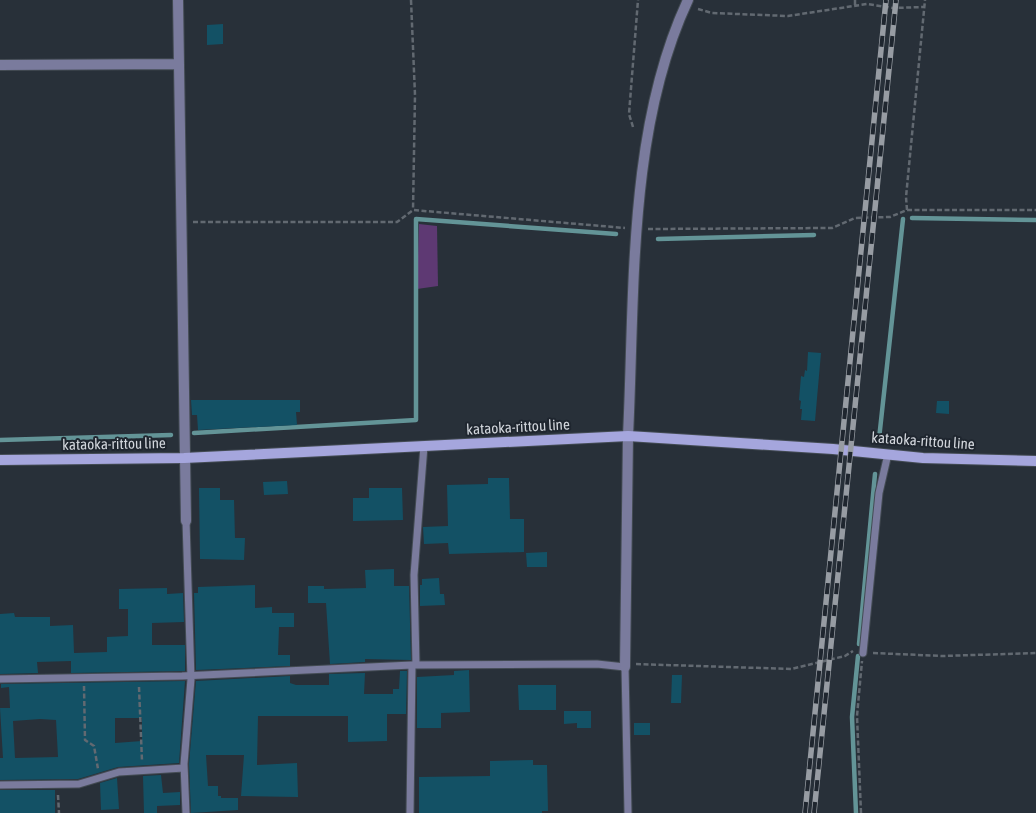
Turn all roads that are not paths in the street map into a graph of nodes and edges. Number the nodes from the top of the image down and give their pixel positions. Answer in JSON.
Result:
{"nodes":[{"id":1,"x":178,"y":0,"type":"edge"},
{"id":2,"x":687,"y":3,"type":"edge"},
{"id":3,"x":179,"y":64,"type":"junction"},
{"id":4,"x":0,"y":65,"type":"edge"},
{"id":5,"x":628,"y":436,"type":"junction"},
{"id":6,"x":424,"y":446,"type":"junction"},
{"id":7,"x":888,"y":454,"type":"junction"},
{"id":8,"x":184,"y":458,"type":"junction"},
{"id":9,"x":0,"y":460,"type":"edge"},
{"id":10,"x":1036,"y":461,"type":"edge"},
{"id":11,"x":186,"y":521,"type":"joint"},
{"id":12,"x":863,"y":653,"type":"road end"},
{"id":13,"x":414,"y":665,"type":"junction"},
{"id":14,"x":625,"y":667,"type":"junction"},
{"id":15,"x":190,"y":674,"type":"junction"},
{"id":16,"x":0,"y":679,"type":"edge"},
{"id":17,"x":184,"y":768,"type":"junction"},
{"id":18,"x":0,"y":785,"type":"edge"},
{"id":19,"x":186,"y":813,"type":"edge"},
{"id":20,"x":410,"y":813,"type":"edge"},
{"id":21,"x":628,"y":813,"type":"edge"}],
"edges":[{"from":1,"to":3,"type":"street"},
{"from":2,"to":5,"type":"street"},
{"from":3,"to":4,"type":"street"},
{"from":3,"to":8,"type":"street"},
{"from":5,"to":6,"type":"main road","name":"kataoka-rittou line"},
{"from":5,"to":7,"type":"main road","name":"kataoka-rittou line"},
{"from":5,"to":14,"type":"street"},
{"from":6,"to":8,"type":"main road","name":"kataoka-rittou line"},
{"from":6,"to":13,"type":"lane"},
{"from":7,"to":10,"type":"main road","name":"kataoka-rittou line"},
{"from":7,"to":12,"type":"lane"},
{"from":8,"to":9,"type":"main road","name":"kataoka-rittou line"},
{"from":8,"to":11,"type":"street"},
{"from":11,"to":15,"type":"lane"},
{"from":13,"to":14,"type":"lane"},
{"from":13,"to":15,"type":"lane"},
{"from":13,"to":20,"type":"lane"},
{"from":14,"to":21,"type":"lane"},
{"from":15,"to":16,"type":"lane"},
{"from":15,"to":17,"type":"lane"},
{"from":17,"to":18,"type":"lane"},
{"from":17,"to":19,"type":"lane"}]}
